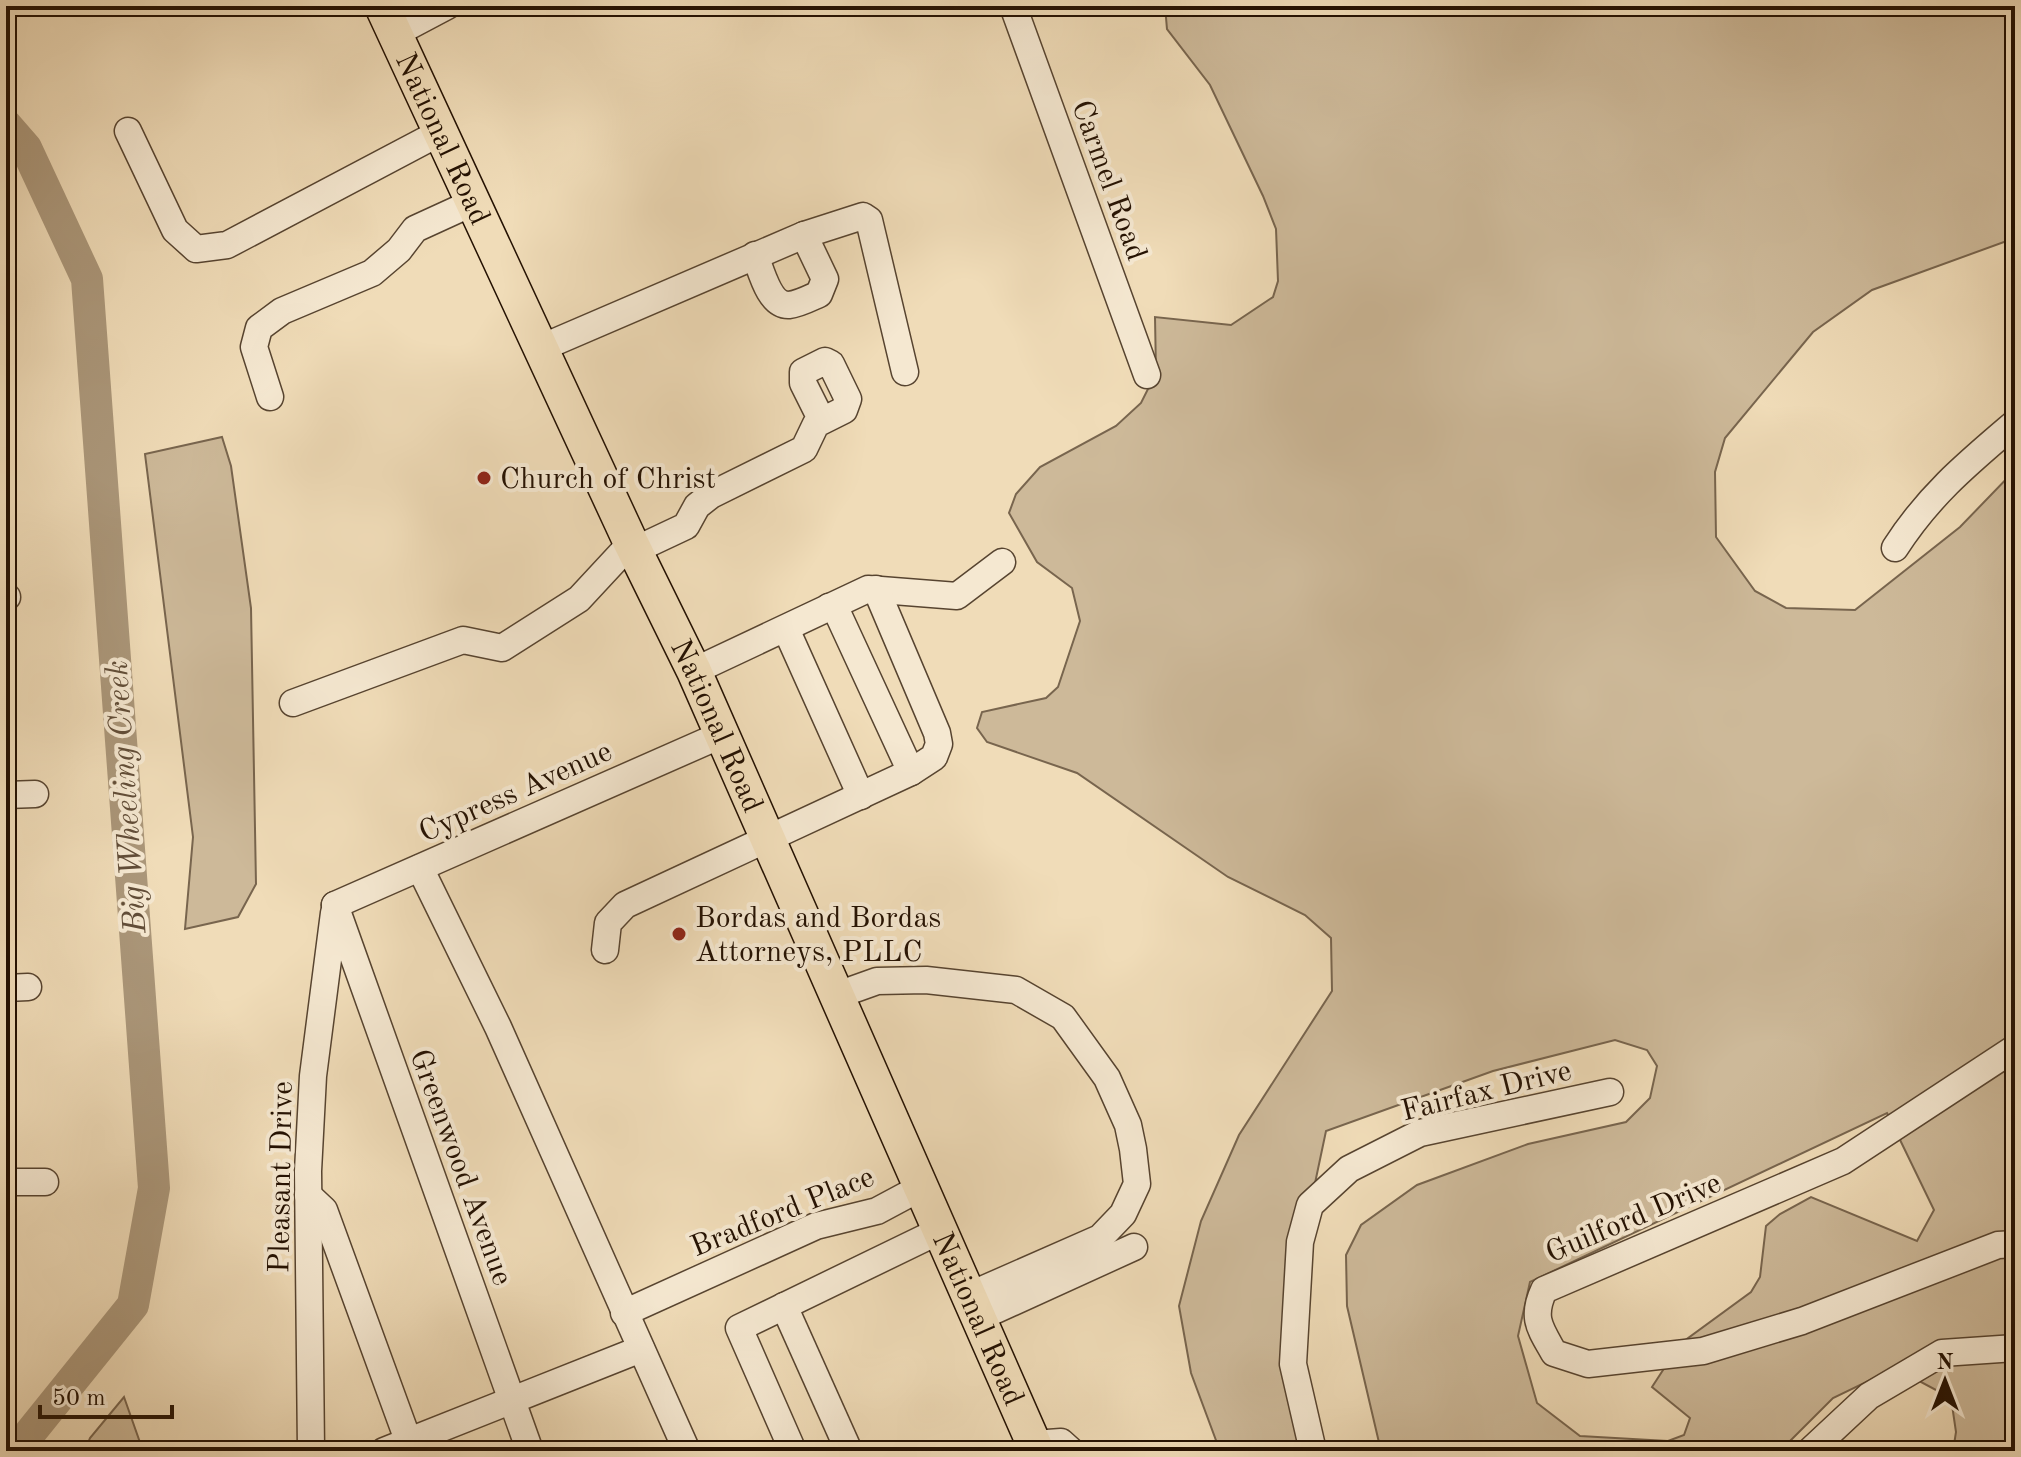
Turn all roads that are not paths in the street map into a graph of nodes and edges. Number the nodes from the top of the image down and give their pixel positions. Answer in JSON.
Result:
{"nodes":[{"id":1,"x":447,"y":6,"type":"edge"},
{"id":2,"x":1013,"y":6,"type":"edge"},
{"id":3,"x":389,"y":19,"type":"edge"},
{"id":4,"x":128,"y":131,"type":"dead end"},
{"id":5,"x":441,"y":132,"type":"junction"},
{"id":6,"x":474,"y":202,"type":"junction"},
{"id":7,"x":804,"y":235,"type":"junction"},
{"id":8,"x":755,"y":255,"type":"junction"},
{"id":9,"x":541,"y":348,"type":"junction"},
{"id":10,"x":905,"y":372,"type":"dead end"},
{"id":11,"x":1147,"y":375,"type":"dead end"},
{"id":12,"x":270,"y":397,"type":"dead end"},
{"id":13,"x":822,"y":421,"type":"dead end"},
{"id":14,"x":2015,"y":423,"type":"edge"},
{"id":15,"x":633,"y":546,"type":"junction"},
{"id":16,"x":1895,"y":548,"type":"dead end"},
{"id":17,"x":1002,"y":562,"type":"dead end"},
{"id":18,"x":876,"y":589,"type":"junction"},
{"id":19,"x":829,"y":607,"type":"junction"},
{"id":20,"x":786,"y":629,"type":"junction"},
{"id":21,"x":694,"y":671,"type":"junction"},
{"id":22,"x":293,"y":703,"type":"dead end"},
{"id":23,"x":721,"y":735,"type":"junction"},
{"id":24,"x":911,"y":772,"type":"junction"},
{"id":25,"x":35,"y":794,"type":"dead end"},
{"id":26,"x":6,"y":795,"type":"edge"},
{"id":27,"x":861,"y":796,"type":"junction"},
{"id":28,"x":767,"y":840,"type":"junction"},
{"id":29,"x":420,"y":868,"type":"junction"},
{"id":30,"x":335,"y":905,"type":"junction"},
{"id":31,"x":605,"y":950,"type":"dead end"},
{"id":32,"x":835,"y":996,"type":"junction"},
{"id":33,"x":2015,"y":1048,"type":"edge"},
{"id":34,"x":1610,"y":1092,"type":"dead end"},
{"id":35,"x":6,"y":1182,"type":"edge"},
{"id":36,"x":45,"y":1182,"type":"dead end"},
{"id":37,"x":920,"y":1188,"type":"junction"},
{"id":38,"x":308,"y":1195,"type":"junction"},
{"id":39,"x":939,"y":1231,"type":"junction"},
{"id":40,"x":2015,"y":1244,"type":"edge"},
{"id":41,"x":1134,"y":1247,"type":"dead end"},
{"id":42,"x":784,"y":1306,"type":"junction"},
{"id":43,"x":973,"y":1307,"type":"junction"},
{"id":44,"x":624,"y":1313,"type":"junction"},
{"id":45,"x":2015,"y":1348,"type":"edge"},
{"id":46,"x":641,"y":1349,"type":"junction"},
{"id":47,"x":512,"y":1401,"type":"junction"},
{"id":48,"x":1036,"y":1447,"type":"edge"},
{"id":49,"x":401,"y":1448,"type":"edge"},
{"id":50,"x":311,"y":1451,"type":"edge"},
{"id":51,"x":530,"y":1451,"type":"edge"},
{"id":52,"x":687,"y":1451,"type":"edge"},
{"id":53,"x":793,"y":1451,"type":"edge"},
{"id":54,"x":849,"y":1451,"type":"edge"},
{"id":55,"x":1071,"y":1451,"type":"edge"},
{"id":56,"x":1313,"y":1451,"type":"edge"},
{"id":57,"x":1810,"y":1451,"type":"edge"}],
"edges":[{"from":1,"to":3,"type":"street"},
{"from":2,"to":11,"type":"street","name":"Carmel Road"},
{"from":3,"to":5,"type":"main road","name":"National Road"},
{"from":4,"to":5,"type":"street"},
{"from":5,"to":6,"type":"main road","name":"National Road"},
{"from":6,"to":9,"type":"main road","name":"National Road"},
{"from":6,"to":12,"type":"street"},
{"from":7,"to":8,"type":"street"},
{"from":7,"to":8,"type":"street"},
{"from":7,"to":10,"type":"street"},
{"from":8,"to":9,"type":"street"},
{"from":9,"to":15,"type":"main road","name":"National Road"},
{"from":13,"to":15,"type":"street"},
{"from":14,"to":16,"type":"street"},
{"from":15,"to":21,"type":"main road","name":"National Road"},
{"from":15,"to":22,"type":"street"},
{"from":17,"to":18,"type":"street"},
{"from":18,"to":19,"type":"street"},
{"from":18,"to":24,"type":"street"},
{"from":19,"to":20,"type":"street"},
{"from":19,"to":24,"type":"street"},
{"from":20,"to":21,"type":"street"},
{"from":20,"to":27,"type":"street"},
{"from":21,"to":23,"type":"main road","name":"National Road"},
{"from":23,"to":28,"type":"main road","name":"National Road"},
{"from":23,"to":29,"type":"street","name":"Cypress Avenue"},
{"from":24,"to":27,"type":"street"},
{"from":25,"to":26,"type":"street"},
{"from":27,"to":28,"type":"street"},
{"from":28,"to":31,"type":"street"},
{"from":28,"to":32,"type":"main road","name":"National Road"},
{"from":29,"to":30,"type":"street","name":"Cypress Avenue"},
{"from":29,"to":44,"type":"street"},
{"from":30,"to":38,"type":"street","name":"Pleasant Drive"},
{"from":30,"to":47,"type":"street","name":"Greenwood Avenue"},
{"from":32,"to":37,"type":"main road","name":"National Road"},
{"from":32,"to":43,"type":"street"},
{"from":33,"to":40,"type":"street","name":"Guilford Drive"},
{"from":34,"to":56,"type":"street","name":"Fairfax Drive"},
{"from":35,"to":36,"type":"street"},
{"from":37,"to":39,"type":"main road","name":"National Road"},
{"from":37,"to":44,"type":"street","name":"Bradford Place"},
{"from":38,"to":49,"type":"street"},
{"from":38,"to":50,"type":"street","name":"Pleasant Drive"},
{"from":39,"to":42,"type":"street"},
{"from":39,"to":43,"type":"main road","name":"National Road"},
{"from":41,"to":43,"type":"street"},
{"from":42,"to":53,"type":"street"},
{"from":42,"to":54,"type":"street"},
{"from":43,"to":48,"type":"main road","name":"National Road"},
{"from":44,"to":46,"type":"street"},
{"from":45,"to":57,"type":"street"},
{"from":46,"to":47,"type":"street"},
{"from":46,"to":52,"type":"street"},
{"from":47,"to":49,"type":"street"},
{"from":47,"to":51,"type":"street","name":"Greenwood Avenue"},
{"from":48,"to":55,"type":"street"}]}
